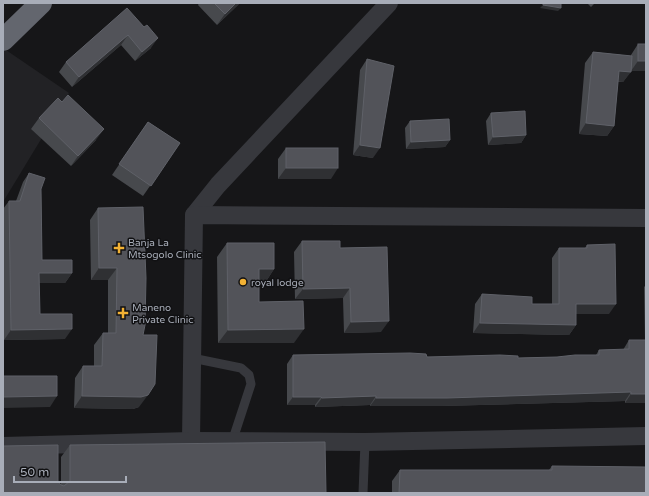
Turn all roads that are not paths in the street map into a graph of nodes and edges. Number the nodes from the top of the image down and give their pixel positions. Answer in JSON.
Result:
{"nodes":[{"id":1,"x":41,"y":3,"type":"edge"},
{"id":2,"x":389,"y":3,"type":"edge"},
{"id":3,"x":3,"y":40,"type":"edge"},
{"id":4,"x":194,"y":215,"type":"junction"},
{"id":5,"x":646,"y":218,"type":"edge"},
{"id":6,"x":192,"y":358,"type":"junction"},
{"id":7,"x":646,"y":436,"type":"edge"},
{"id":8,"x":191,"y":441,"type":"junction"},
{"id":9,"x":232,"y":442,"type":"junction"},
{"id":10,"x":365,"y":442,"type":"junction"},
{"id":11,"x":3,"y":446,"type":"edge"},
{"id":12,"x":363,"y":493,"type":"edge"}],
"edges":[{"from":1,"to":3,"type":"highway"},
{"from":2,"to":4,"type":"street"},
{"from":4,"to":5,"type":"street"},
{"from":4,"to":6,"type":"street"},
{"from":6,"to":8,"type":"street"},
{"from":6,"to":9,"type":"lane"},
{"from":7,"to":10,"type":"street"},
{"from":8,"to":9,"type":"street"},
{"from":8,"to":11,"type":"street"},
{"from":9,"to":10,"type":"street"},
{"from":10,"to":12,"type":"lane"}]}
